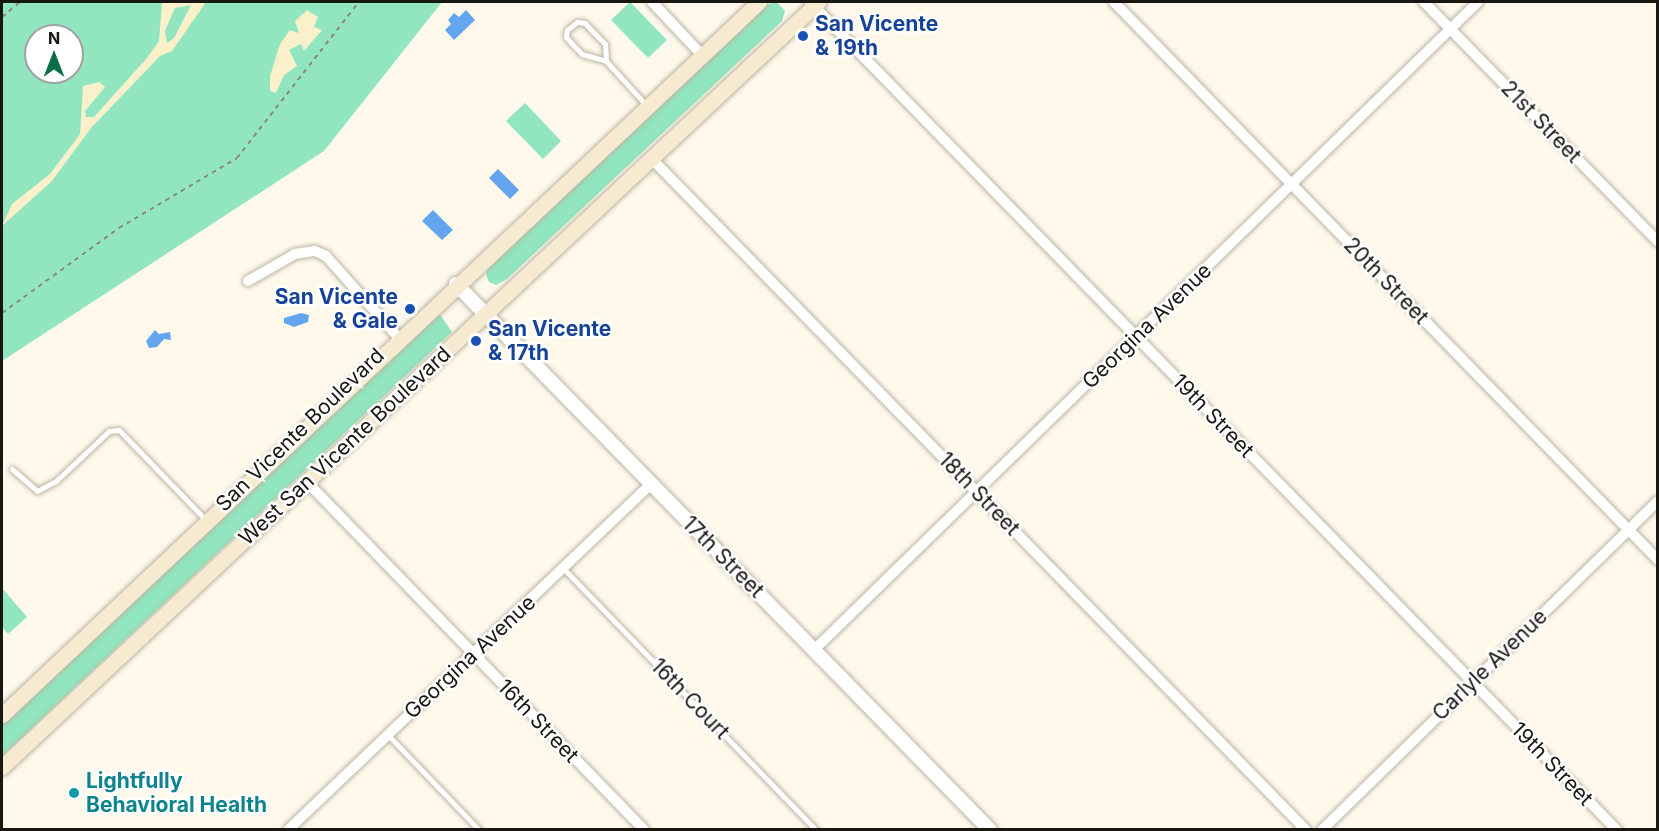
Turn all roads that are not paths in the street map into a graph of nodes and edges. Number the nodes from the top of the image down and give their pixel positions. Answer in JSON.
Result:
{"nodes":[{"id":1,"x":652,"y":2,"type":"edge"},
{"id":2,"x":759,"y":2,"type":"edge"},
{"id":3,"x":1114,"y":2,"type":"edge"},
{"id":4,"x":1424,"y":2,"type":"edge"},
{"id":5,"x":1478,"y":2,"type":"edge"},
{"id":6,"x":814,"y":3,"type":"edge"},
{"id":7,"x":1451,"y":29,"type":"junction"},
{"id":8,"x":702,"y":55,"type":"junction"},
{"id":9,"x":606,"y":61,"type":"junction"},
{"id":10,"x":647,"y":106,"type":"junction"},
{"id":11,"x":652,"y":159,"type":"junction"},
{"id":12,"x":1292,"y":184,"type":"junction"},
{"id":13,"x":1658,"y":242,"type":"edge"},
{"id":14,"x":248,"y":281,"type":"dead end"},
{"id":15,"x":456,"y":284,"type":"junction"},
{"id":16,"x":485,"y":314,"type":"junction"},
{"id":17,"x":1136,"y":336,"type":"junction"},
{"id":18,"x":398,"y":337,"type":"junction"},
{"id":19,"x":12,"y":469,"type":"dead end"},
{"id":20,"x":306,"y":482,"type":"junction"},
{"id":21,"x":651,"y":484,"type":"junction"},
{"id":22,"x":977,"y":491,"type":"junction"},
{"id":23,"x":1658,"y":501,"type":"edge"},
{"id":24,"x":206,"y":520,"type":"junction"},
{"id":25,"x":1628,"y":530,"type":"junction"},
{"id":26,"x":1658,"y":560,"type":"edge"},
{"id":27,"x":564,"y":569,"type":"junction"},
{"id":28,"x":815,"y":649,"type":"junction"},
{"id":29,"x":473,"y":655,"type":"junction"},
{"id":30,"x":1473,"y":682,"type":"junction"},
{"id":31,"x":2,"y":714,"type":"edge"},
{"id":32,"x":388,"y":735,"type":"junction"},
{"id":33,"x":2,"y":767,"type":"edge"},
{"id":34,"x":294,"y":828,"type":"edge"},
{"id":35,"x":478,"y":830,"type":"edge"},
{"id":36,"x":644,"y":830,"type":"edge"},
{"id":37,"x":816,"y":830,"type":"edge"},
{"id":38,"x":990,"y":830,"type":"edge"},
{"id":39,"x":1306,"y":830,"type":"edge"},
{"id":40,"x":1322,"y":830,"type":"edge"},
{"id":41,"x":1617,"y":830,"type":"edge"}],
"edges":[{"from":1,"to":8,"type":"street"},
{"from":2,"to":8,"type":"main road","name":"San Vicente Boulevard"},
{"from":3,"to":12,"type":"street","name":"20th Street"},
{"from":4,"to":7,"type":"street","name":"21st Street"},
{"from":5,"to":7,"type":"street","name":"Georgina Avenue"},
{"from":6,"to":11,"type":"main road","name":"West San Vicente Boulevard"},
{"from":6,"to":17,"type":"street","name":"19th Street"},
{"from":7,"to":12,"type":"street","name":"Georgina Avenue"},
{"from":7,"to":13,"type":"street","name":"21st Street"},
{"from":8,"to":10,"type":"main road","name":"San Vicente Boulevard"},
{"from":9,"to":9,"type":"lane"},
{"from":9,"to":10,"type":"lane"},
{"from":10,"to":15,"type":"main road","name":"San Vicente Boulevard"},
{"from":11,"to":16,"type":"main road","name":"West San Vicente Boulevard"},
{"from":11,"to":22,"type":"street","name":"18th Street"},
{"from":12,"to":17,"type":"street","name":"Georgina Avenue"},
{"from":12,"to":25,"type":"street","name":"20th Street"},
{"from":14,"to":18,"type":"street"},
{"from":15,"to":16,"type":"street","name":"17th Street"},
{"from":15,"to":18,"type":"main road","name":"San Vicente Boulevard"},
{"from":16,"to":20,"type":"main road","name":"West San Vicente Boulevard"},
{"from":16,"to":21,"type":"street","name":"17th Street"},
{"from":17,"to":22,"type":"street","name":"Georgina Avenue"},
{"from":17,"to":30,"type":"street","name":"19th Street"},
{"from":18,"to":24,"type":"main road","name":"San Vicente Boulevard"},
{"from":19,"to":24,"type":"lane"},
{"from":20,"to":29,"type":"street","name":"16th Street"},
{"from":20,"to":33,"type":"main road","name":"West San Vicente Boulevard"},
{"from":21,"to":27,"type":"street","name":"Georgina Avenue"},
{"from":21,"to":28,"type":"street","name":"17th Street"},
{"from":22,"to":28,"type":"street","name":"Georgina Avenue"},
{"from":22,"to":39,"type":"street","name":"18th Street"},
{"from":23,"to":25,"type":"street","name":"Carlyle Avenue"},
{"from":24,"to":31,"type":"main road","name":"San Vicente Boulevard"},
{"from":25,"to":26,"type":"street","name":"20th Street"},
{"from":25,"to":30,"type":"street","name":"Carlyle Avenue"},
{"from":27,"to":29,"type":"street","name":"Georgina Avenue"},
{"from":27,"to":37,"type":"lane","name":"16th Court"},
{"from":28,"to":38,"type":"street","name":"17th Street"},
{"from":29,"to":32,"type":"street","name":"Georgina Avenue"},
{"from":29,"to":36,"type":"street","name":"16th Street"},
{"from":30,"to":40,"type":"street","name":"Carlyle Avenue"},
{"from":30,"to":41,"type":"street","name":"19th Street"},
{"from":32,"to":34,"type":"street","name":"Georgina Avenue"},
{"from":32,"to":35,"type":"lane"}]}
